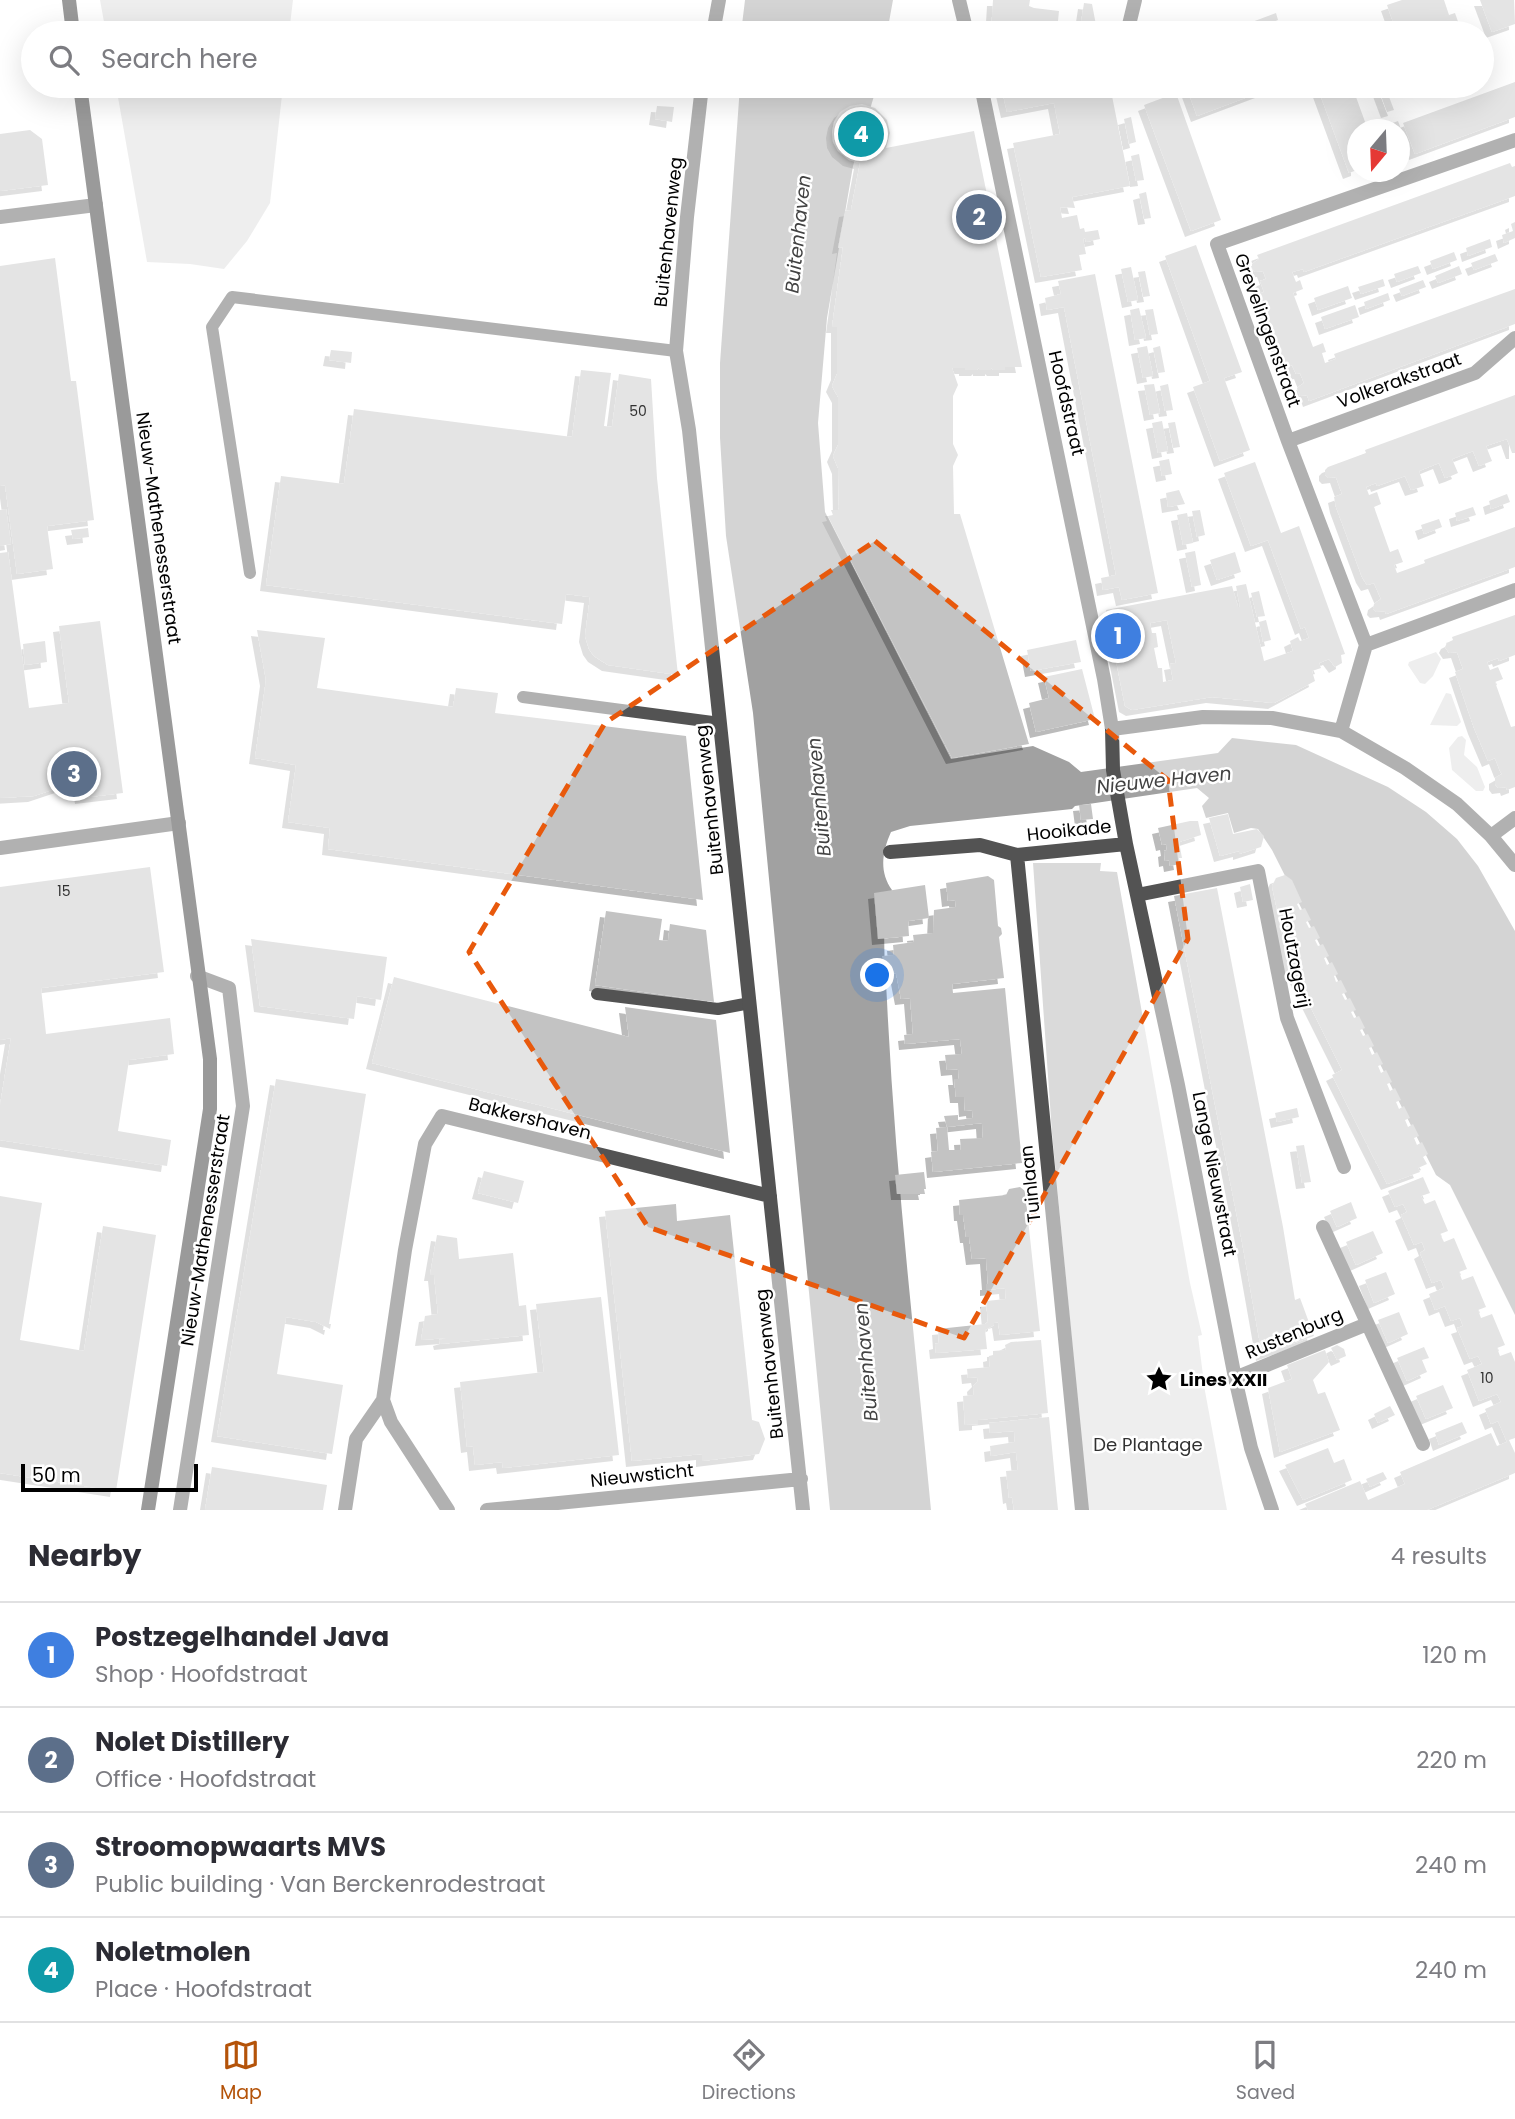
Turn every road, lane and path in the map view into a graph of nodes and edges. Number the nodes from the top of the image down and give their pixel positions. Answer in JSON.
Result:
{"nodes":[{"id":1,"x":69,"y":0,"type":"edge"},
{"id":2,"x":719,"y":0,"type":"edge"},
{"id":3,"x":959,"y":0,"type":"edge"},
{"id":4,"x":1135,"y":0,"type":"edge"},
{"id":5,"x":72,"y":21,"type":"edge"},
{"id":6,"x":715,"y":21,"type":"edge"},
{"id":7,"x":964,"y":21,"type":"edge"},
{"id":8,"x":1130,"y":21,"type":"edge"},
{"id":9,"x":82,"y":98,"type":"edge"},
{"id":10,"x":701,"y":98,"type":"edge"},
{"id":11,"x":983,"y":98,"type":"edge"},
{"id":12,"x":1515,"y":140,"type":"edge"},
{"id":13,"x":96,"y":205,"type":"junction"},
{"id":14,"x":0,"y":216,"type":"edge"},
{"id":15,"x":1515,"y":338,"type":"edge"},
{"id":16,"x":676,"y":351,"type":"junction"},
{"id":17,"x":1288,"y":441,"type":"junction"},
{"id":18,"x":250,"y":573,"type":"dead end"},
{"id":19,"x":1515,"y":590,"type":"edge"},
{"id":20,"x":1366,"y":645,"type":"junction"},
{"id":21,"x":523,"y":698,"type":"dead end"},
{"id":22,"x":720,"y":723,"type":"junction"},
{"id":23,"x":1112,"y":729,"type":"junction"},
{"id":24,"x":1341,"y":732,"type":"junction"},
{"id":25,"x":1515,"y":818,"type":"edge"},
{"id":26,"x":179,"y":823,"type":"junction"},
{"id":27,"x":1490,"y":836,"type":"junction"},
{"id":28,"x":1126,"y":844,"type":"junction"},
{"id":29,"x":0,"y":848,"type":"edge"},
{"id":30,"x":890,"y":852,"type":"dead end"},
{"id":31,"x":1017,"y":855,"type":"junction"},
{"id":32,"x":1515,"y":865,"type":"edge"},
{"id":33,"x":1137,"y":895,"type":"junction"},
{"id":34,"x":197,"y":976,"type":"junction"},
{"id":35,"x":597,"y":994,"type":"dead end"},
{"id":36,"x":750,"y":1003,"type":"junction"},
{"id":37,"x":1344,"y":1167,"type":"dead end"},
{"id":38,"x":770,"y":1196,"type":"junction"},
{"id":39,"x":1324,"y":1227,"type":"dead end"},
{"id":40,"x":1367,"y":1324,"type":"junction"},
{"id":41,"x":1235,"y":1378,"type":"junction"},
{"id":42,"x":383,"y":1400,"type":"junction"},
{"id":43,"x":1423,"y":1444,"type":"dead end"},
{"id":44,"x":801,"y":1479,"type":"junction"},
{"id":45,"x":148,"y":1510,"type":"edge"},
{"id":46,"x":180,"y":1510,"type":"edge"},
{"id":47,"x":345,"y":1510,"type":"edge"},
{"id":48,"x":448,"y":1510,"type":"edge"},
{"id":49,"x":487,"y":1510,"type":"edge"},
{"id":50,"x":803,"y":1510,"type":"edge"},
{"id":51,"x":1082,"y":1510,"type":"edge"},
{"id":52,"x":1272,"y":1510,"type":"edge"}],
"edges":[{"from":1,"to":5,"type":"street"},
{"from":2,"to":6,"type":"street"},
{"from":3,"to":7,"type":"street"},
{"from":4,"to":8,"type":"street"},
{"from":9,"to":13,"type":"street","name":"Nieuw-Mathenesserstraat"},
{"from":10,"to":16,"type":"street","name":"Buitenhavenweg"},
{"from":11,"to":23,"type":"street","name":"Hoofdstraat"},
{"from":12,"to":17,"type":"street","name":"Grevelingenstraat"},
{"from":13,"to":14,"type":"street"},
{"from":13,"to":26,"type":"street","name":"Nieuw-Mathenesserstraat"},
{"from":15,"to":17,"type":"street","name":"Volkerakstraat"},
{"from":16,"to":18,"type":"lane"},
{"from":16,"to":22,"type":"street","name":"Buitenhavenweg"},
{"from":17,"to":20,"type":"street","name":"Grevelingenstraat"},
{"from":19,"to":20,"type":"street"},
{"from":20,"to":24,"type":"street"},
{"from":21,"to":22,"type":"lane"},
{"from":22,"to":36,"type":"street","name":"Buitenhavenweg"},
{"from":23,"to":24,"type":"street"},
{"from":23,"to":28,"type":"street","name":"Hoofdstraat"},
{"from":24,"to":27,"type":"street"},
{"from":25,"to":27,"type":"street"},
{"from":26,"to":29,"type":"street"},
{"from":26,"to":34,"type":"street","name":"Nieuw-Mathenesserstraat"},
{"from":27,"to":32,"type":"street"},
{"from":28,"to":31,"type":"street","name":"Hooikade"},
{"from":28,"to":33,"type":"street","name":"Lange Nieuwstraat"},
{"from":30,"to":31,"type":"street","name":"Hooikade"},
{"from":31,"to":51,"type":"street","name":"Tuinlaan"},
{"from":33,"to":37,"type":"street","name":"Houtzagerij"},
{"from":33,"to":41,"type":"street","name":"Lange Nieuwstraat"},
{"from":34,"to":45,"type":"street","name":"Nieuw-Mathenesserstraat"},
{"from":34,"to":46,"type":"street","name":"Nieuw-Mathenesserstraat"},
{"from":35,"to":36,"type":"lane"},
{"from":36,"to":38,"type":"street","name":"Buitenhavenweg"},
{"from":38,"to":42,"type":"street","name":"Bakkershaven"},
{"from":38,"to":44,"type":"street","name":"Buitenhavenweg"},
{"from":39,"to":40,"type":"street","name":"Rustenburg"},
{"from":40,"to":41,"type":"street","name":"Rustenburg"},
{"from":40,"to":43,"type":"street","name":"Rustenburg"},
{"from":41,"to":52,"type":"street","name":"Lange Nieuwstraat"},
{"from":42,"to":47,"type":"street","name":"Bakkershaven"},
{"from":42,"to":48,"type":"street"},
{"from":44,"to":49,"type":"street","name":"Nieuwsticht"},
{"from":44,"to":50,"type":"street","name":"Buitenhavenweg"}]}
